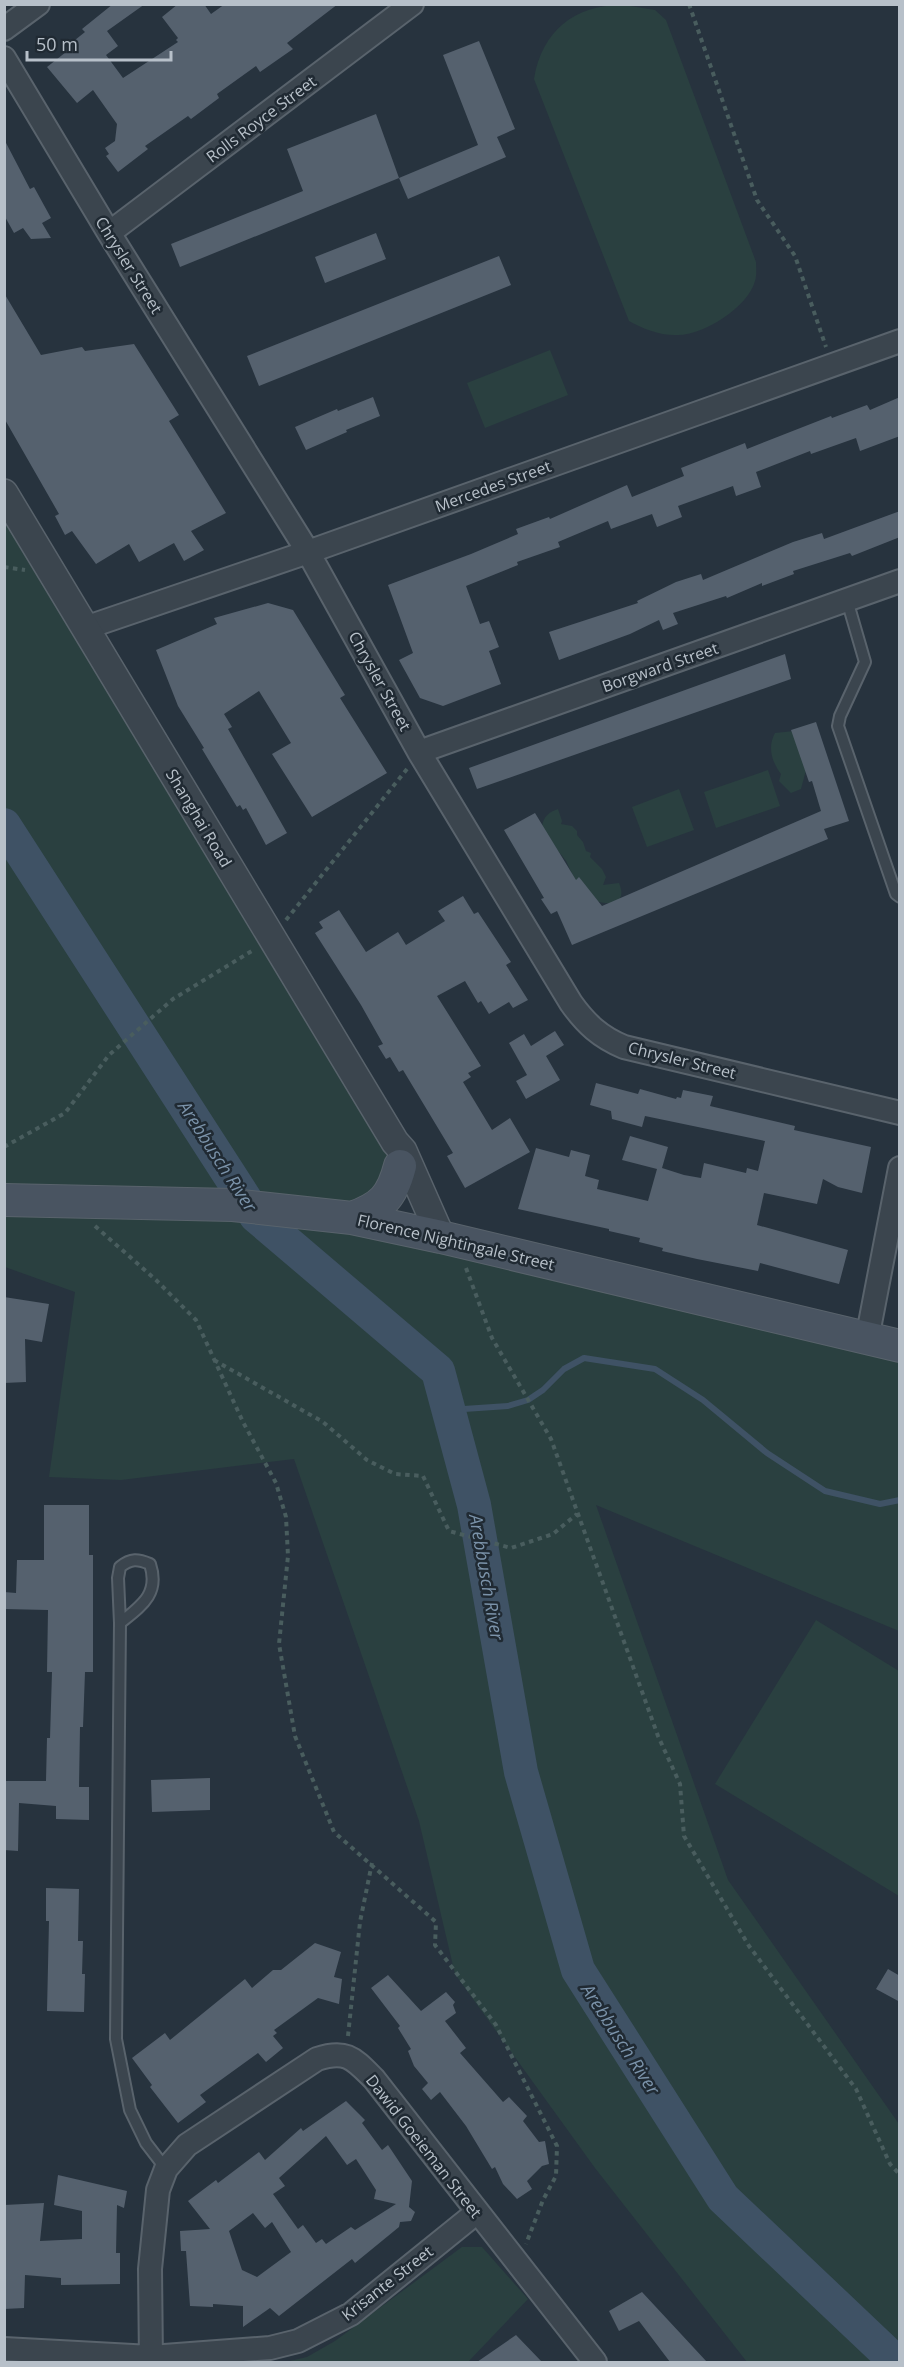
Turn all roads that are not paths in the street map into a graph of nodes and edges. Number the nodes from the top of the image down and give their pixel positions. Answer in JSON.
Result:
{"nodes":[{"id":1,"x":38,"y":4,"type":"edge"},
{"id":2,"x":412,"y":4,"type":"edge"},
{"id":3,"x":4,"y":29,"type":"edge"},
{"id":4,"x":4,"y":58,"type":"edge"},
{"id":5,"x":109,"y":233,"type":"junction"},
{"id":6,"x":900,"y":341,"type":"edge"},
{"id":7,"x":4,"y":493,"type":"edge"},
{"id":8,"x":308,"y":552,"type":"junction"},
{"id":9,"x":900,"y":581,"type":"edge"},
{"id":10,"x":847,"y":600,"type":"junction"},
{"id":11,"x":85,"y":628,"type":"junction"},
{"id":12,"x":419,"y":752,"type":"junction"},
{"id":13,"x":898,"y":895,"type":"edge"},
{"id":14,"x":900,"y":1113,"type":"edge"},
{"id":15,"x":397,"y":1154,"type":"junction"},
{"id":16,"x":900,"y":1168,"type":"edge"},
{"id":17,"x":4,"y":1200,"type":"edge"},
{"id":18,"x":352,"y":1218,"type":"junction"},
{"id":19,"x":441,"y":1237,"type":"junction"},
{"id":20,"x":867,"y":1338,"type":"junction"},
{"id":21,"x":900,"y":1346,"type":"edge"},
{"id":22,"x":120,"y":1623,"type":"junction"},
{"id":23,"x":166,"y":2169,"type":"junction"},
{"id":24,"x":476,"y":2213,"type":"junction"},
{"id":25,"x":4,"y":2349,"type":"edge"},
{"id":26,"x":151,"y":2360,"type":"edge"},
{"id":27,"x":595,"y":2362,"type":"edge"}],
"edges":[{"from":1,"to":3,"type":"street"},
{"from":2,"to":5,"type":"street","name":"Rolls Royce Street"},
{"from":4,"to":5,"type":"street","name":"Chrysler Street"},
{"from":5,"to":8,"type":"street","name":"Chrysler Street"},
{"from":6,"to":8,"type":"street","name":"Mercedes Street"},
{"from":7,"to":11,"type":"street","name":"Shanghai Road"},
{"from":8,"to":11,"type":"street","name":"Mercedes Street"},
{"from":8,"to":12,"type":"street","name":"Chrysler Street"},
{"from":9,"to":10,"type":"street","name":"Borgward Street"},
{"from":10,"to":12,"type":"street","name":"Borgward Street"},
{"from":10,"to":13,"type":"lane"},
{"from":11,"to":15,"type":"street","name":"Shanghai Road"},
{"from":12,"to":14,"type":"street","name":"Chrysler Street"},
{"from":15,"to":18,"type":"main road"},
{"from":15,"to":19,"type":"street","name":"Shanghai Road"},
{"from":16,"to":20,"type":"street"},
{"from":17,"to":18,"type":"main road","name":"Florence Nightingale Street"},
{"from":18,"to":19,"type":"main road","name":"Florence Nightingale Street"},
{"from":19,"to":20,"type":"main road","name":"Florence Nightingale Street"},
{"from":20,"to":21,"type":"main road","name":"Florence Nightingale Street"},
{"from":22,"to":22,"type":"lane"},
{"from":22,"to":23,"type":"lane"},
{"from":23,"to":24,"type":"street","name":"Dawid Goeieman Street"},
{"from":23,"to":26,"type":"street"},
{"from":24,"to":26,"type":"street","name":"Krisante Street"},
{"from":24,"to":27,"type":"street","name":"Dawid Goeieman Street"},
{"from":25,"to":26,"type":"street","name":"Krisante Street"}]}
